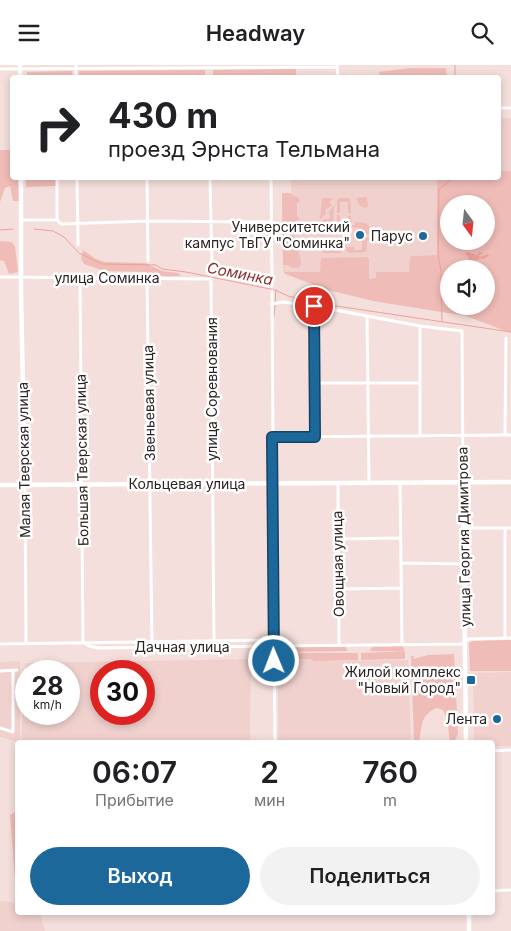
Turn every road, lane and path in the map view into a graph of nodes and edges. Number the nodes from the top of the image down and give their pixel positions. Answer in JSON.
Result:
{"nodes":[{"id":1,"x":163,"y":66,"type":"edge"},
{"id":2,"x":209,"y":66,"type":"edge"},
{"id":3,"x":253,"y":66,"type":"edge"},
{"id":4,"x":291,"y":66,"type":"edge"},
{"id":5,"x":337,"y":66,"type":"edge"},
{"id":6,"x":20,"y":67,"type":"edge"},
{"id":7,"x":76,"y":67,"type":"edge"},
{"id":8,"x":121,"y":67,"type":"edge"},
{"id":9,"x":0,"y":69,"type":"edge"},
{"id":10,"x":21,"y":180,"type":"edge"},
{"id":11,"x":57,"y":180,"type":"edge"},
{"id":12,"x":77,"y":180,"type":"edge"},
{"id":13,"x":147,"y":180,"type":"edge"},
{"id":14,"x":210,"y":180,"type":"edge"},
{"id":15,"x":270,"y":180,"type":"edge"},
{"id":16,"x":21,"y":220,"type":"junction"},
{"id":17,"x":57,"y":220,"type":"junction"},
{"id":18,"x":147,"y":221,"type":"junction"},
{"id":19,"x":211,"y":222,"type":"junction"},
{"id":20,"x":270,"y":222,"type":"junction"},
{"id":21,"x":78,"y":223,"type":"junction"},
{"id":22,"x":78,"y":245,"type":"dead end"},
{"id":23,"x":148,"y":261,"type":"dead end"},
{"id":24,"x":212,"y":266,"type":"dead end"},
{"id":25,"x":0,"y":277,"type":"edge"},
{"id":26,"x":21,"y":277,"type":"junction"},
{"id":27,"x":80,"y":278,"type":"junction"},
{"id":28,"x":148,"y":279,"type":"junction"},
{"id":29,"x":211,"y":282,"type":"joint"},
{"id":30,"x":272,"y":304,"type":"junction"},
{"id":31,"x":314,"y":306,"type":"junction"},
{"id":32,"x":367,"y":316,"type":"junction"},
{"id":33,"x":420,"y":325,"type":"junction"},
{"id":34,"x":506,"y":338,"type":"dead end"},
{"id":35,"x":315,"y":383,"type":"junction"},
{"id":36,"x":368,"y":383,"type":"junction"},
{"id":37,"x":420,"y":383,"type":"junction"},
{"id":38,"x":463,"y":435,"type":"junction"},
{"id":39,"x":505,"y":435,"type":"junction"},
{"id":40,"x":511,"y":435,"type":"edge"},
{"id":41,"x":420,"y":436,"type":"junction"},
{"id":42,"x":272,"y":437,"type":"junction"},
{"id":43,"x":315,"y":437,"type":"junction"},
{"id":44,"x":368,"y":437,"type":"junction"},
{"id":45,"x":369,"y":482,"type":"junction"},
{"id":46,"x":463,"y":482,"type":"junction"},
{"id":47,"x":511,"y":482,"type":"edge"},
{"id":48,"x":273,"y":483,"type":"junction"},
{"id":49,"x":338,"y":483,"type":"junction"},
{"id":50,"x":400,"y":483,"type":"junction"},
{"id":51,"x":150,"y":484,"type":"junction"},
{"id":52,"x":213,"y":484,"type":"junction"},
{"id":53,"x":0,"y":485,"type":"edge"},
{"id":54,"x":25,"y":485,"type":"junction"},
{"id":55,"x":82,"y":485,"type":"junction"},
{"id":56,"x":463,"y":528,"type":"junction"},
{"id":57,"x":505,"y":528,"type":"junction"},
{"id":58,"x":511,"y":528,"type":"edge"},
{"id":59,"x":401,"y":538,"type":"junction"},
{"id":60,"x":338,"y":539,"type":"junction"},
{"id":61,"x":401,"y":563,"type":"junction"},
{"id":62,"x":463,"y":563,"type":"junction"},
{"id":63,"x":401,"y":588,"type":"junction"},
{"id":64,"x":339,"y":589,"type":"junction"},
{"id":65,"x":505,"y":638,"type":"junction"},
{"id":66,"x":511,"y":638,"type":"edge"},
{"id":67,"x":274,"y":640,"type":"junction"},
{"id":68,"x":152,"y":641,"type":"junction"},
{"id":69,"x":214,"y":641,"type":"junction"},
{"id":70,"x":466,"y":641,"type":"junction"},
{"id":71,"x":83,"y":642,"type":"junction"},
{"id":72,"x":26,"y":643,"type":"junction"},
{"id":73,"x":0,"y":644,"type":"edge"},
{"id":74,"x":339,"y":645,"type":"junction"},
{"id":75,"x":402,"y":645,"type":"junction"},
{"id":76,"x":274,"y":646,"type":"junction"},
{"id":77,"x":152,"y":647,"type":"junction"},
{"id":78,"x":214,"y":647,"type":"junction"},
{"id":79,"x":0,"y":671,"type":"edge"},
{"id":80,"x":0,"y":728,"type":"edge"},
{"id":81,"x":275,"y":740,"type":"edge"},
{"id":82,"x":466,"y":740,"type":"edge"},
{"id":83,"x":511,"y":750,"type":"edge"},
{"id":84,"x":495,"y":751,"type":"edge"},
{"id":85,"x":511,"y":890,"type":"edge"},
{"id":86,"x":495,"y":891,"type":"edge"},
{"id":87,"x":469,"y":915,"type":"edge"},
{"id":88,"x":469,"y":931,"type":"edge"}],
"edges":[{"from":1,"to":2,"type":"street"},
{"from":1,"to":8,"type":"street"},
{"from":2,"to":3,"type":"street"},
{"from":3,"to":4,"type":"street"},
{"from":4,"to":5,"type":"street"},
{"from":6,"to":7,"type":"street"},
{"from":6,"to":9,"type":"street"},
{"from":7,"to":8,"type":"street"},
{"from":10,"to":16,"type":"street","name":"Малая Тверская улица"},
{"from":11,"to":17,"type":"street"},
{"from":12,"to":21,"type":"street"},
{"from":13,"to":18,"type":"street"},
{"from":14,"to":19,"type":"street"},
{"from":15,"to":20,"type":"street"},
{"from":16,"to":17,"type":"street"},
{"from":16,"to":26,"type":"street","name":"Малая Тверская улица"},
{"from":17,"to":21,"type":"street"},
{"from":18,"to":19,"type":"street"},
{"from":18,"to":21,"type":"street"},
{"from":18,"to":23,"type":"street"},
{"from":19,"to":20,"type":"street"},
{"from":19,"to":24,"type":"street"},
{"from":20,"to":30,"type":"street"},
{"from":21,"to":22,"type":"street"},
{"from":25,"to":26,"type":"street","name":"улица Соминка"},
{"from":26,"to":27,"type":"street","name":"улица Соминка"},
{"from":26,"to":54,"type":"street","name":"Малая Тверская улица"},
{"from":27,"to":28,"type":"street","name":"улица Соминка"},
{"from":27,"to":55,"type":"street","name":"Большая Тверская улица"},
{"from":28,"to":29,"type":"street","name":"улица Соминка"},
{"from":28,"to":51,"type":"street","name":"Звеньевая улица"},
{"from":29,"to":52,"type":"street","name":"улица Соревнования"},
{"from":30,"to":31,"type":"street"},
{"from":30,"to":42,"type":"street"},
{"from":31,"to":32,"type":"street"},
{"from":31,"to":35,"type":"street"},
{"from":32,"to":33,"type":"street"},
{"from":32,"to":36,"type":"street"},
{"from":33,"to":37,"type":"street"},
{"from":33,"to":38,"type":"street","name":"улица Георгия Димитрова"},
{"from":34,"to":39,"type":"street"},
{"from":35,"to":36,"type":"street"},
{"from":35,"to":43,"type":"street"},
{"from":36,"to":37,"type":"street"},
{"from":36,"to":44,"type":"street"},
{"from":37,"to":41,"type":"street"},
{"from":38,"to":39,"type":"street"},
{"from":38,"to":41,"type":"street"},
{"from":38,"to":46,"type":"street","name":"улица Георгия Димитрова"},
{"from":39,"to":40,"type":"street"},
{"from":41,"to":44,"type":"street"},
{"from":42,"to":43,"type":"street"},
{"from":42,"to":48,"type":"street"},
{"from":43,"to":44,"type":"street"},
{"from":44,"to":45,"type":"street"},
{"from":45,"to":49,"type":"street","name":"Кольцевая улица"},
{"from":45,"to":50,"type":"street","name":"Кольцевая улица"},
{"from":46,"to":47,"type":"street","name":"Кольцевая улица"},
{"from":46,"to":50,"type":"street","name":"Кольцевая улица"},
{"from":46,"to":56,"type":"street","name":"улица Георгия Димитрова"},
{"from":48,"to":49,"type":"street","name":"Кольцевая улица"},
{"from":48,"to":52,"type":"street","name":"Кольцевая улица"},
{"from":48,"to":67,"type":"street"},
{"from":49,"to":60,"type":"street","name":"Овощная улица"},
{"from":50,"to":59,"type":"street"},
{"from":51,"to":52,"type":"street","name":"Кольцевая улица"},
{"from":51,"to":55,"type":"street","name":"Кольцевая улица"},
{"from":51,"to":68,"type":"street","name":"Звеньевая улица"},
{"from":52,"to":69,"type":"street","name":"улица Соревнования"},
{"from":53,"to":54,"type":"street","name":"Кольцевая улица"},
{"from":54,"to":55,"type":"street","name":"Кольцевая улица"},
{"from":54,"to":72,"type":"street","name":"Малая Тверская улица"},
{"from":55,"to":71,"type":"street","name":"Большая Тверская улица"},
{"from":56,"to":57,"type":"street"},
{"from":56,"to":62,"type":"street","name":"улица Георгия Димитрова"},
{"from":57,"to":58,"type":"street"},
{"from":57,"to":65,"type":"street"},
{"from":59,"to":60,"type":"street"},
{"from":59,"to":61,"type":"street"},
{"from":60,"to":64,"type":"street","name":"Овощная улица"},
{"from":61,"to":62,"type":"street"},
{"from":61,"to":63,"type":"street"},
{"from":62,"to":70,"type":"street","name":"улица Георгия Димитрова"},
{"from":63,"to":64,"type":"street"},
{"from":63,"to":75,"type":"street"},
{"from":64,"to":74,"type":"street","name":"Овощная улица"},
{"from":65,"to":66,"type":"street","name":"Дачная улица"},
{"from":65,"to":70,"type":"street","name":"Дачная улица"},
{"from":67,"to":69,"type":"street","name":"Дачная улица"},
{"from":67,"to":76,"type":"street"},
{"from":68,"to":69,"type":"street","name":"Дачная улица"},
{"from":68,"to":71,"type":"street","name":"Дачная улица"},
{"from":68,"to":77,"type":"street","name":"Звеньевая улица"},
{"from":69,"to":78,"type":"street","name":"улица Соревнования"},
{"from":70,"to":75,"type":"street","name":"Дачная улица"},
{"from":70,"to":82,"type":"street","name":"улица Георгия Димитрова"},
{"from":71,"to":72,"type":"street","name":"Дачная улица"},
{"from":71,"to":77,"type":"street","name":"Дачная улица"},
{"from":72,"to":73,"type":"street","name":"Дачная улица"},
{"from":74,"to":75,"type":"street","name":"Дачная улица"},
{"from":74,"to":76,"type":"street","name":"Дачная улица"},
{"from":76,"to":78,"type":"street","name":"Дачная улица"},
{"from":76,"to":81,"type":"street"},
{"from":77,"to":78,"type":"street","name":"Дачная улица"},
{"from":79,"to":80,"type":"street"},
{"from":83,"to":84,"type":"street"},
{"from":85,"to":86,"type":"street"},
{"from":87,"to":88,"type":"street"}]}
